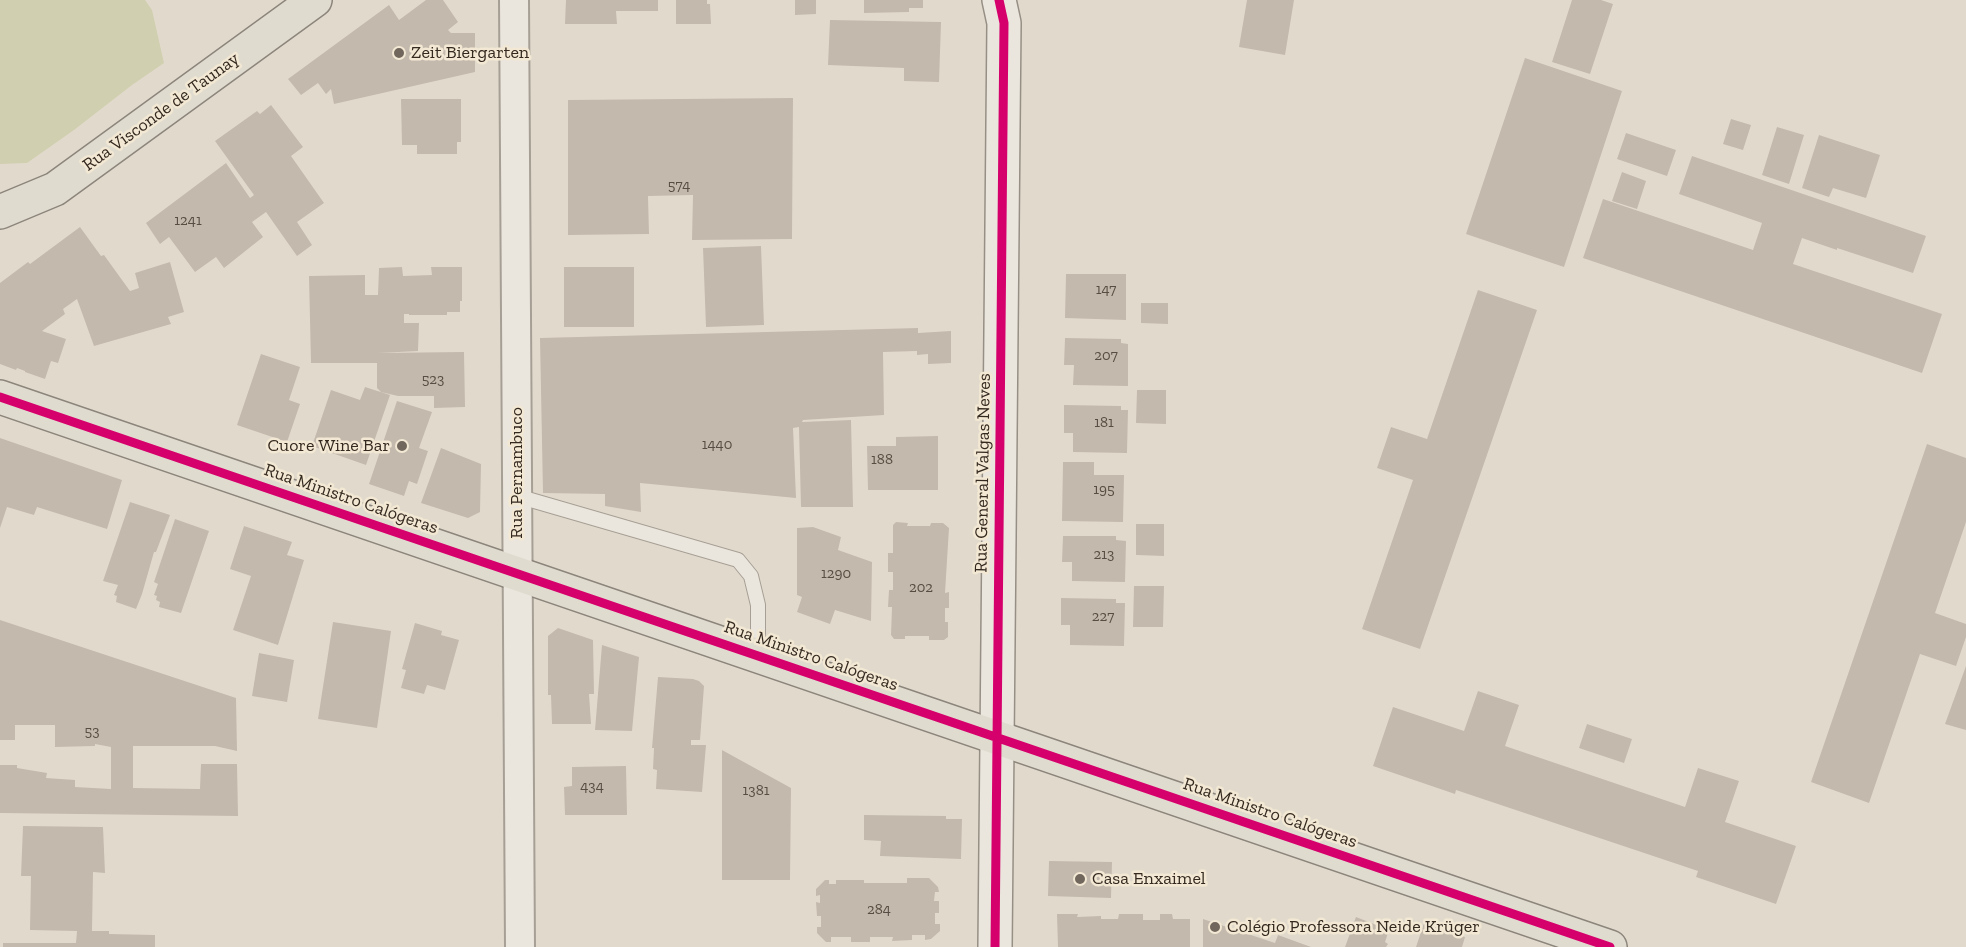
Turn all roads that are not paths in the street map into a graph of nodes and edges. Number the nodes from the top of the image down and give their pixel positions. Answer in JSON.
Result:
{"nodes":[{"id":1,"x":315,"y":0,"type":"edge"},
{"id":2,"x":514,"y":0,"type":"edge"},
{"id":3,"x":999,"y":0,"type":"edge"},
{"id":4,"x":56,"y":189,"type":"junction"},
{"id":5,"x":0,"y":212,"type":"edge"},
{"id":6,"x":0,"y":235,"type":"edge"},
{"id":7,"x":0,"y":397,"type":"edge"},
{"id":8,"x":518,"y":496,"type":"junction"},
{"id":9,"x":518,"y":574,"type":"junction"},
{"id":10,"x":758,"y":656,"type":"junction"},
{"id":11,"x":996,"y":737,"type":"junction"},
{"id":12,"x":1546,"y":936,"type":"edge"},
{"id":13,"x":520,"y":947,"type":"edge"},
{"id":14,"x":995,"y":947,"type":"edge"},
{"id":15,"x":1610,"y":947,"type":"edge"}],
"edges":[{"from":1,"to":4,"type":"main road","name":"Rua Visconde de Taunay"},
{"from":2,"to":8,"type":"street","name":"Rua Pernambuco"},
{"from":3,"to":11,"type":"main road","name":"Rua General Valgas Neves"},
{"from":4,"to":5,"type":"main road","name":"Rua Visconde de Taunay"},
{"from":4,"to":6,"type":"main road"},
{"from":7,"to":9,"type":"main road","name":"Rua Ministro Calógeras"},
{"from":8,"to":9,"type":"street","name":"Rua Pernambuco"},
{"from":8,"to":10,"type":"lane"},
{"from":9,"to":10,"type":"main road","name":"Rua Ministro Calógeras"},
{"from":9,"to":13,"type":"street","name":"Rua Pernambuco"},
{"from":10,"to":11,"type":"main road","name":"Rua Ministro Calógeras"},
{"from":11,"to":12,"type":"main road","name":"Rua Ministro Calógeras"},
{"from":11,"to":14,"type":"main road","name":"Rua General Valgas Neves"},
{"from":12,"to":15,"type":"main road","name":"Rua Ministro Calógeras"}]}
